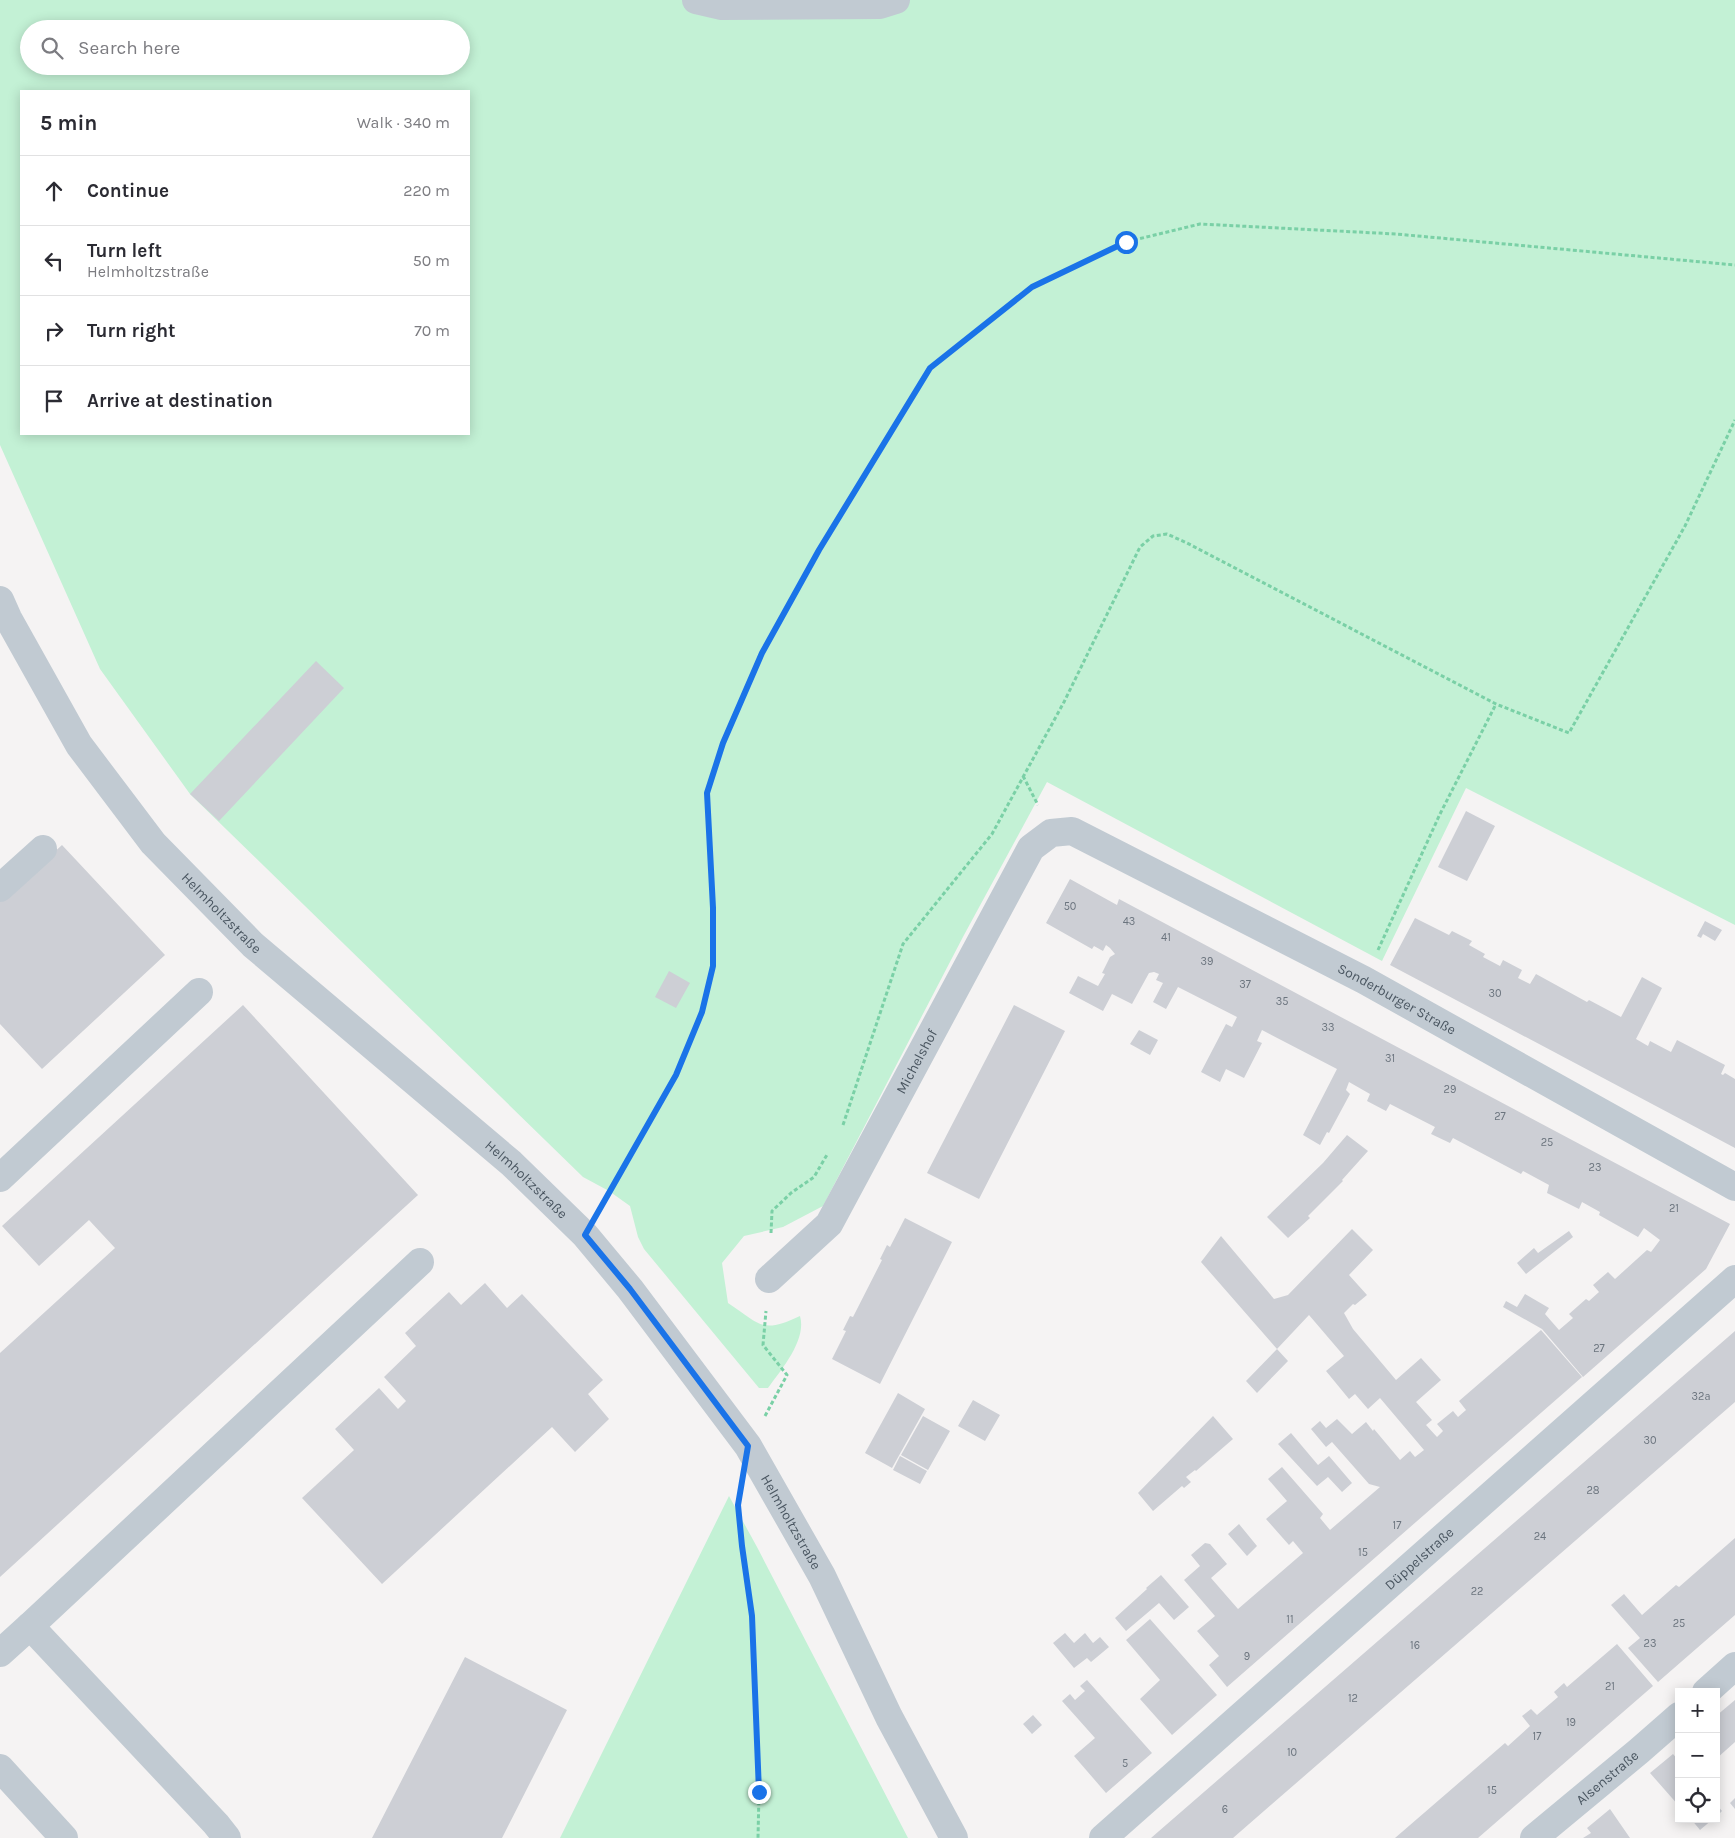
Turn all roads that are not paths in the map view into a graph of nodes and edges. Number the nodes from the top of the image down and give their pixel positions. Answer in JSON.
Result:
{"nodes":[{"id":1,"x":696,"y":0,"type":"edge"},
{"id":2,"x":896,"y":0,"type":"edge"},
{"id":3,"x":0,"y":600,"type":"edge"},
{"id":4,"x":1051,"y":833,"type":"joint"},
{"id":5,"x":43,"y":849,"type":"dead end"},
{"id":6,"x":0,"y":888,"type":"edge"},
{"id":7,"x":199,"y":992,"type":"dead end"},
{"id":8,"x":0,"y":1178,"type":"edge"},
{"id":9,"x":1735,"y":1187,"type":"edge"},
{"id":10,"x":420,"y":1262,"type":"dead end"},
{"id":11,"x":769,"y":1279,"type":"road end"},
{"id":12,"x":1735,"y":1279,"type":"edge"},
{"id":13,"x":30,"y":1626,"type":"junction"},
{"id":14,"x":0,"y":1653,"type":"edge"},
{"id":15,"x":1735,"y":1666,"type":"edge"},
{"id":16,"x":1710,"y":1688,"type":"edge"},
{"id":17,"x":1675,"y":1720,"type":"edge"},
{"id":18,"x":0,"y":1768,"type":"edge"},
{"id":19,"x":64,"y":1838,"type":"edge"},
{"id":20,"x":227,"y":1838,"type":"edge"},
{"id":21,"x":954,"y":1838,"type":"edge"},
{"id":22,"x":1103,"y":1838,"type":"edge"},
{"id":23,"x":1534,"y":1838,"type":"edge"}],
"edges":[{"from":1,"to":2,"type":"street"},
{"from":3,"to":21,"type":"street","name":"Helmholtzstraße"},
{"from":4,"to":9,"type":"street","name":"Sonderburger Straße"},
{"from":4,"to":11,"type":"street","name":"Michelshof"},
{"from":5,"to":6,"type":"street"},
{"from":7,"to":8,"type":"street"},
{"from":10,"to":13,"type":"street"},
{"from":12,"to":22,"type":"street","name":"Düppelstraße"},
{"from":13,"to":14,"type":"street"},
{"from":13,"to":20,"type":"street"},
{"from":15,"to":16,"type":"street"},
{"from":17,"to":23,"type":"street","name":"Alsenstraße"},
{"from":18,"to":19,"type":"street"}]}
